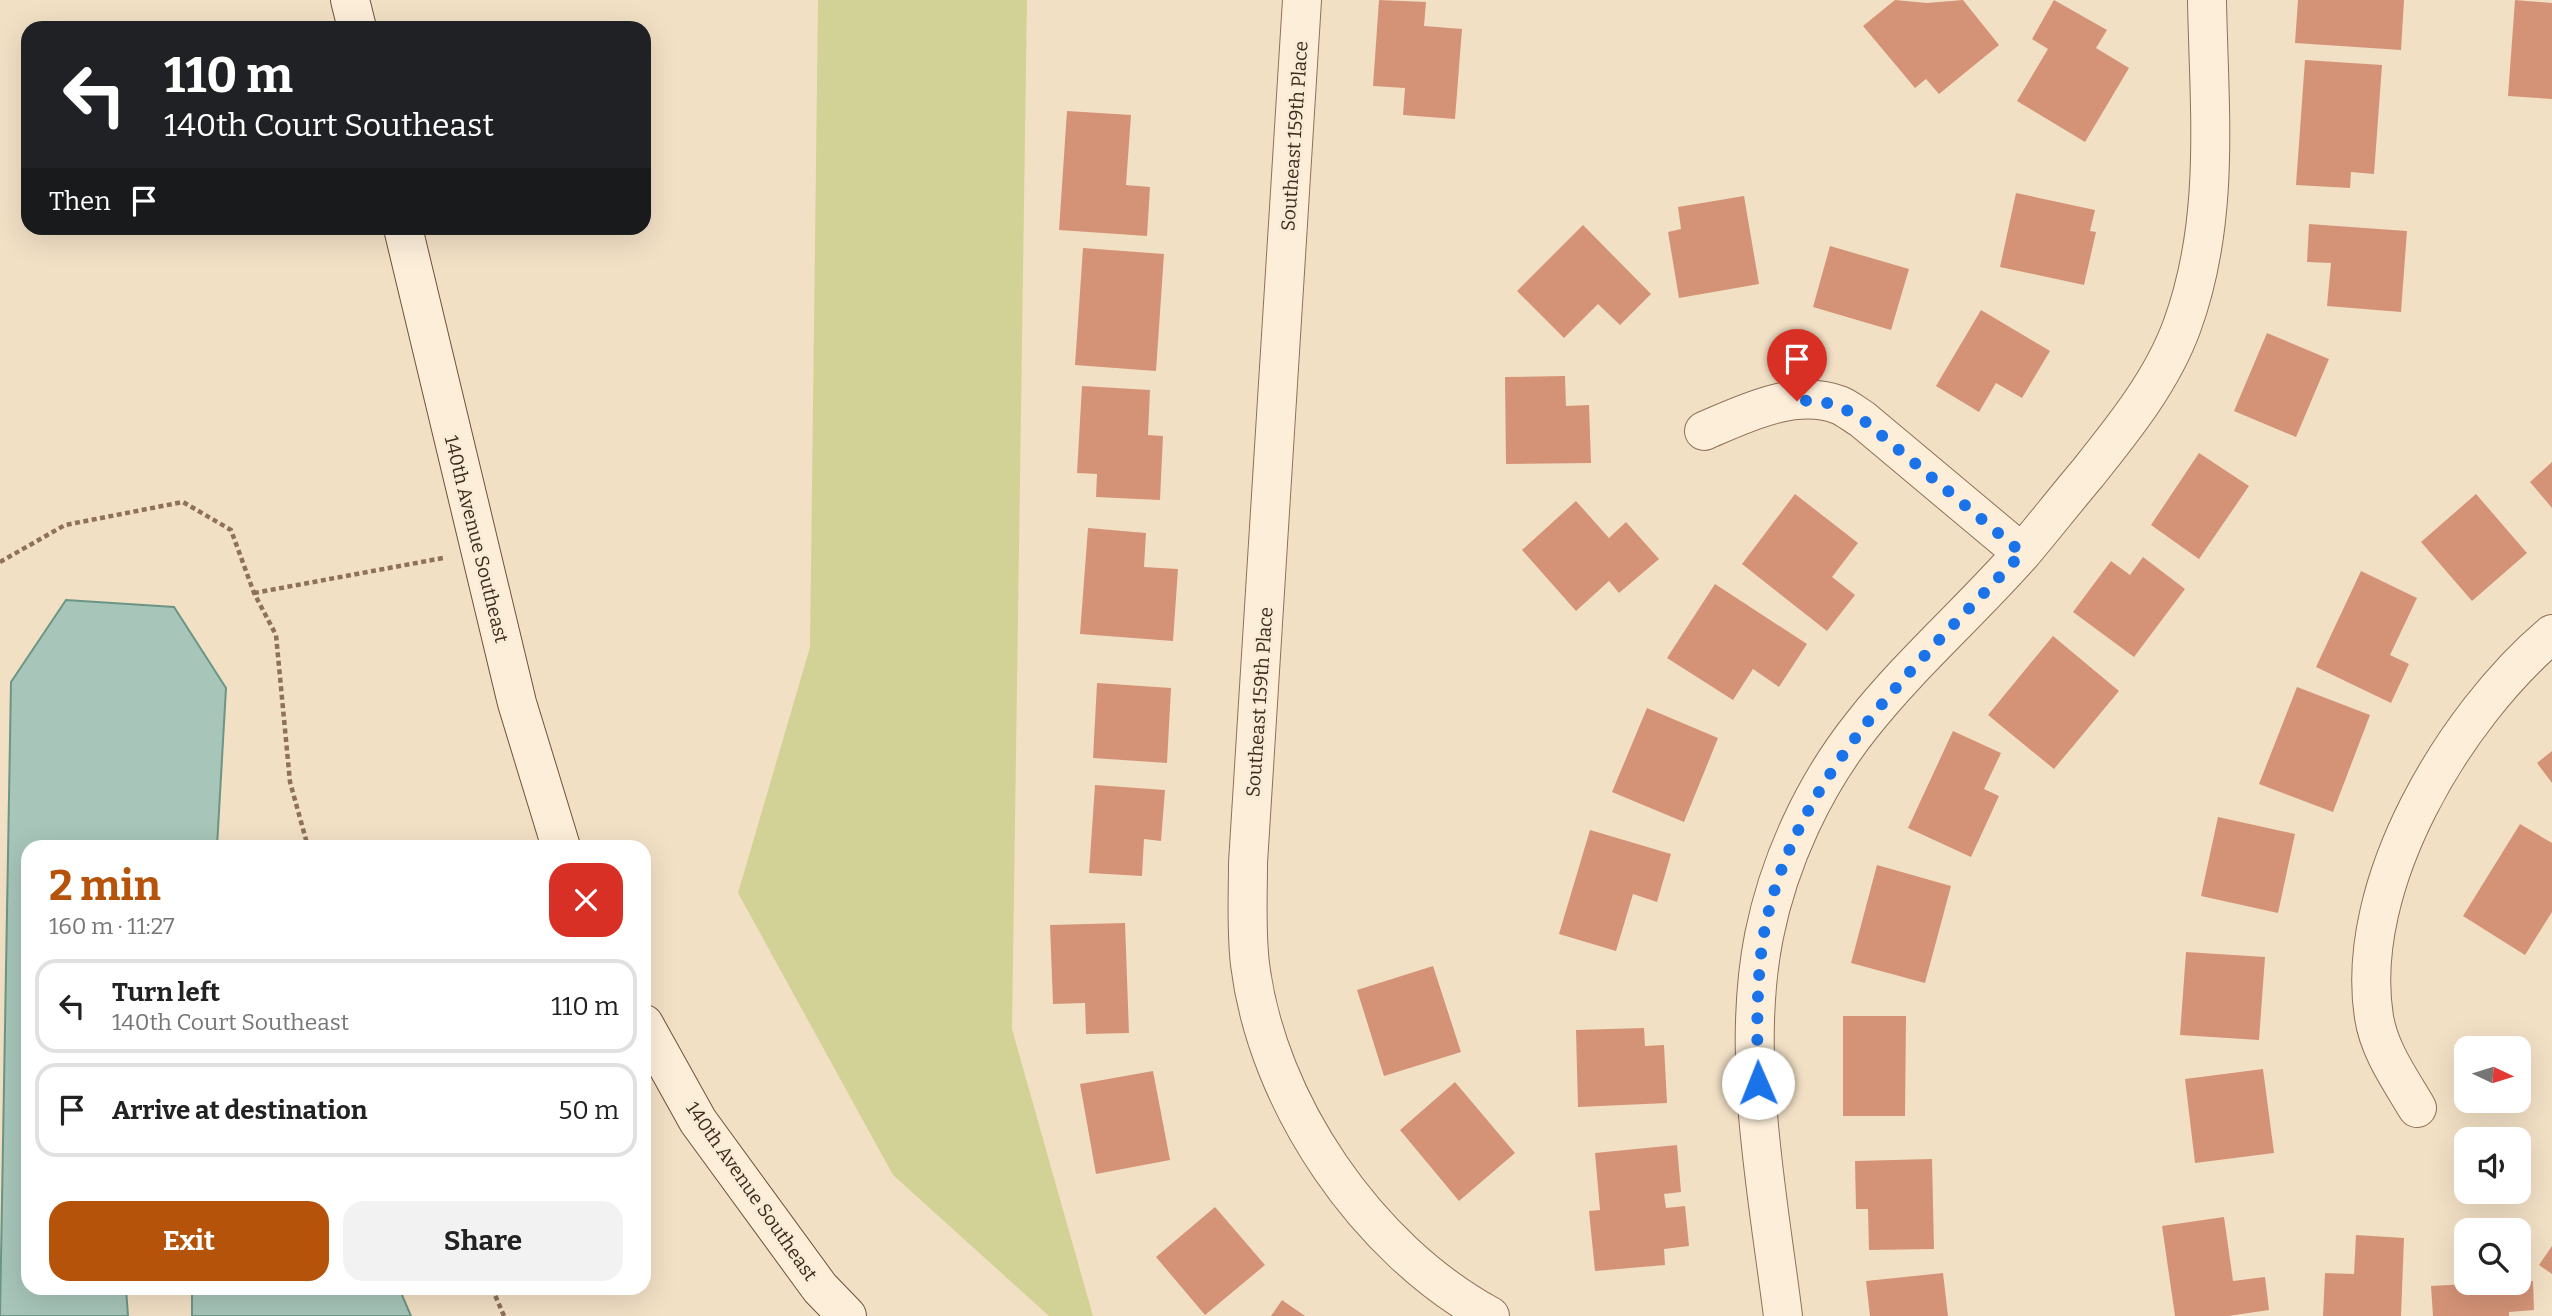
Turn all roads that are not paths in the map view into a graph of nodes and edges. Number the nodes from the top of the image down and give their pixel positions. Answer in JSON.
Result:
{"nodes":[{"id":1,"x":351,"y":0,"type":"edge"},
{"id":2,"x":1302,"y":0,"type":"edge"},
{"id":3,"x":2207,"y":0,"type":"edge"},
{"id":4,"x":356,"y":21,"type":"edge"},
{"id":5,"x":404,"y":235,"type":"edge"},
{"id":6,"x":1704,"y":431,"type":"dead end"},
{"id":7,"x":2022,"y":553,"type":"junction"},
{"id":8,"x":2552,"y":634,"type":"edge"},
{"id":9,"x":559,"y":840,"type":"edge"},
{"id":10,"x":651,"y":1037,"type":"edge"},
{"id":11,"x":2417,"y":1108,"type":"dead end"},
{"id":12,"x":847,"y":1316,"type":"edge"},
{"id":13,"x":1490,"y":1316,"type":"edge"},
{"id":14,"x":1783,"y":1316,"type":"edge"}],
"edges":[{"from":1,"to":4,"type":"street"},
{"from":2,"to":13,"type":"street","name":"Southeast 159th Place"},
{"from":3,"to":7,"type":"street"},
{"from":5,"to":9,"type":"street","name":"140th Avenue Southeast"},
{"from":6,"to":7,"type":"street"},
{"from":7,"to":14,"type":"street"},
{"from":8,"to":11,"type":"street"},
{"from":10,"to":12,"type":"street","name":"140th Avenue Southeast"}]}
